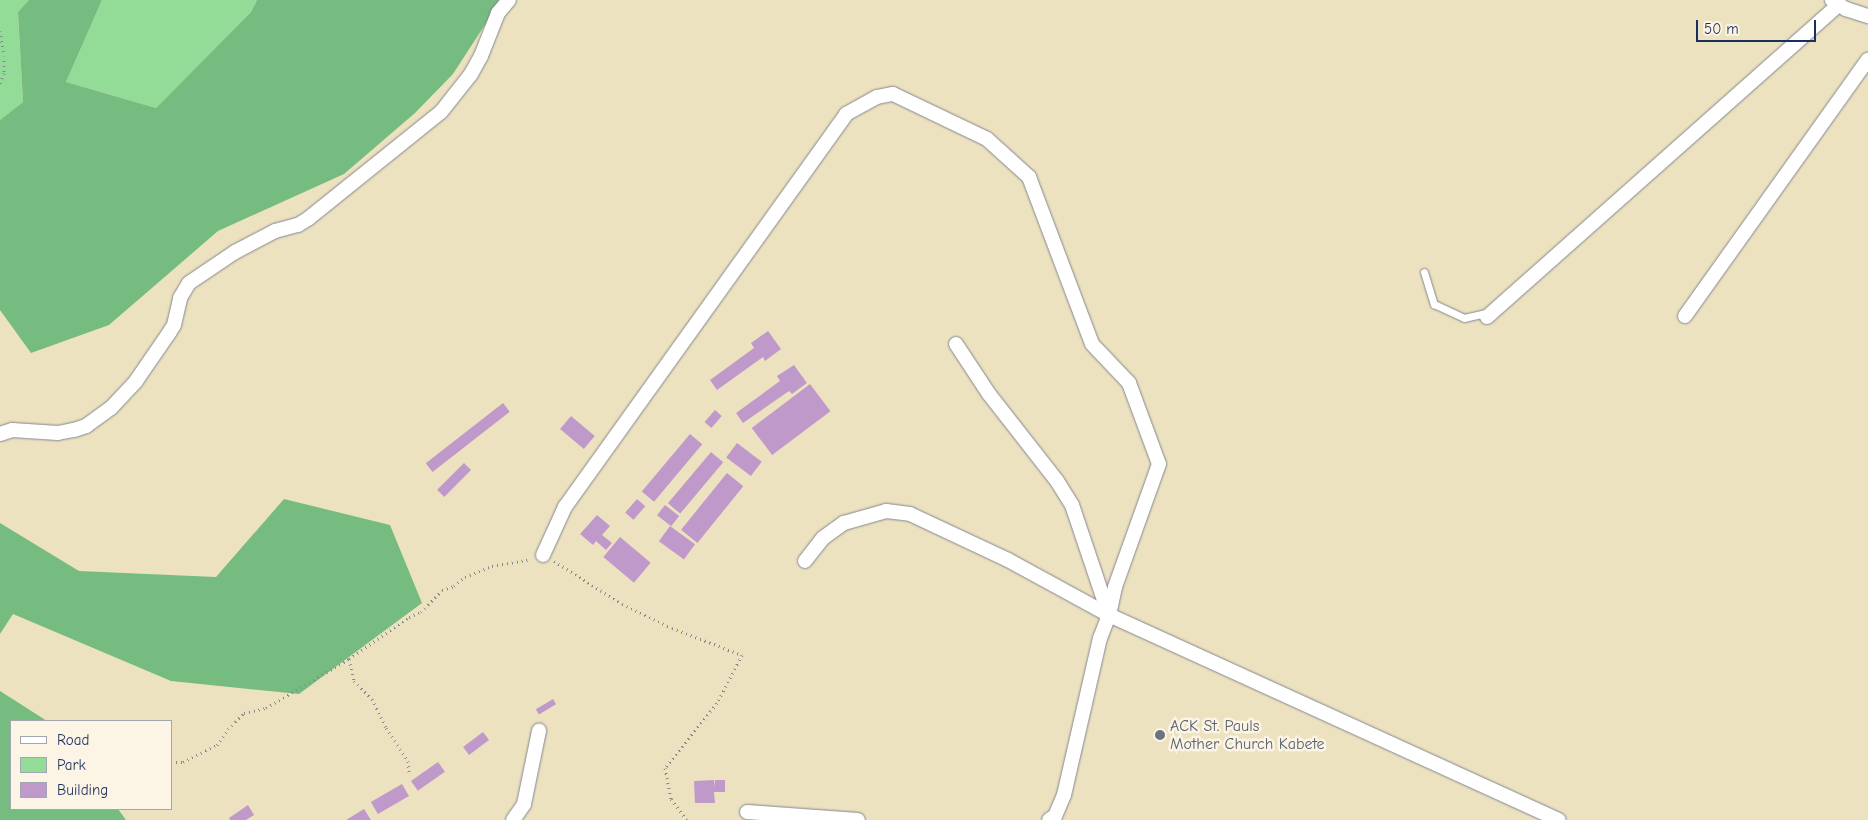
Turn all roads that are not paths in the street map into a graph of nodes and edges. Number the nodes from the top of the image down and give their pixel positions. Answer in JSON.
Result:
{"nodes":[{"id":1,"x":510,"y":0,"type":"edge"},
{"id":2,"x":1835,"y":2,"type":"edge"},
{"id":3,"x":1868,"y":16,"type":"edge"},
{"id":4,"x":1868,"y":60,"type":"edge"},
{"id":5,"x":1424,"y":272,"type":"dead end"},
{"id":6,"x":1491,"y":314,"type":"joint"},
{"id":7,"x":1685,"y":316,"type":"dead end"},
{"id":8,"x":956,"y":344,"type":"dead end"},
{"id":9,"x":0,"y":434,"type":"edge"},
{"id":10,"x":543,"y":555,"type":"road end"},
{"id":11,"x":805,"y":561,"type":"dead end"},
{"id":12,"x":1109,"y":615,"type":"junction"},
{"id":13,"x":539,"y":731,"type":"dead end"},
{"id":14,"x":747,"y":812,"type":"dead end"},
{"id":15,"x":513,"y":820,"type":"edge"},
{"id":16,"x":858,"y":820,"type":"edge"},
{"id":17,"x":1049,"y":820,"type":"edge"},
{"id":18,"x":1558,"y":820,"type":"edge"}],
"edges":[{"from":1,"to":9,"type":"street"},
{"from":2,"to":3,"type":"street"},
{"from":2,"to":6,"type":"street"},
{"from":4,"to":7,"type":"street"},
{"from":5,"to":6,"type":"lane"},
{"from":8,"to":12,"type":"street"},
{"from":10,"to":12,"type":"street"},
{"from":11,"to":12,"type":"street"},
{"from":12,"to":17,"type":"street"},
{"from":12,"to":18,"type":"street"},
{"from":13,"to":15,"type":"street"},
{"from":14,"to":16,"type":"street"}]}
